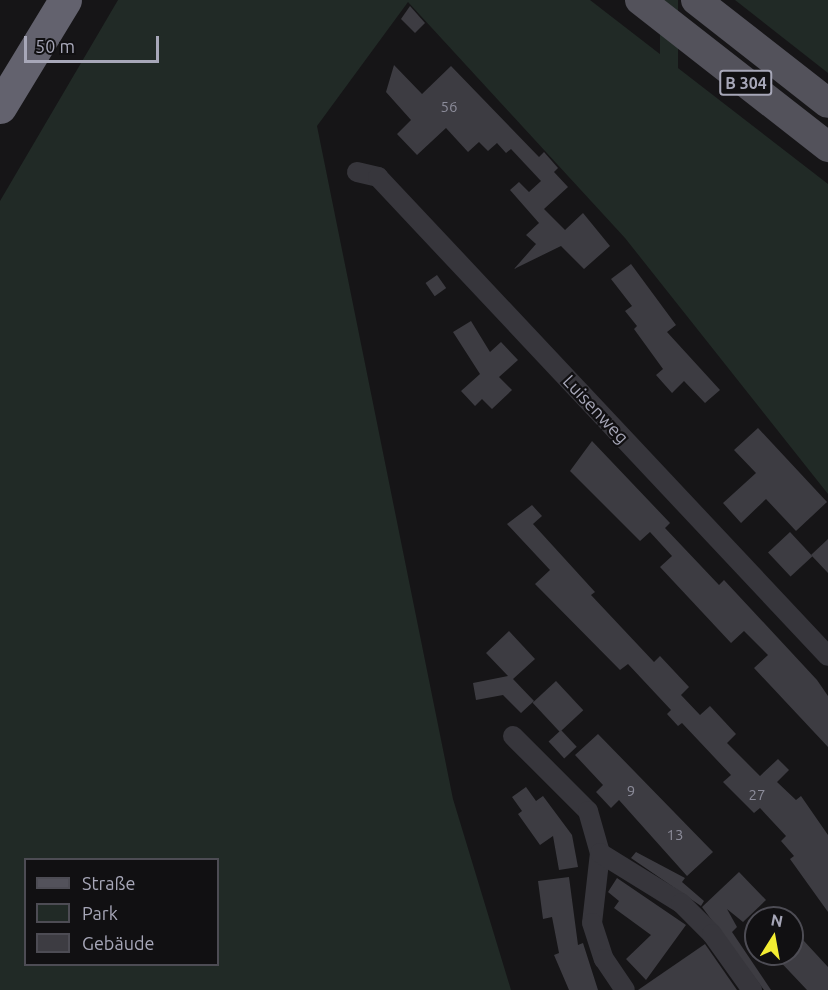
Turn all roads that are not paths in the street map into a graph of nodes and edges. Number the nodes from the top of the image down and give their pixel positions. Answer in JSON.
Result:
{"nodes":[{"id":1,"x":65,"y":0,"type":"edge"},
{"id":2,"x":640,"y":0,"type":"edge"},
{"id":3,"x":696,"y":0,"type":"edge"},
{"id":4,"x":828,"y":103,"type":"edge"},
{"id":5,"x":0,"y":107,"type":"edge"},
{"id":6,"x":828,"y":147,"type":"edge"},
{"id":7,"x":357,"y":172,"type":"dead end"},
{"id":8,"x":828,"y":656,"type":"edge"},
{"id":9,"x":513,"y":736,"type":"dead end"},
{"id":10,"x":600,"y":853,"type":"junction"},
{"id":11,"x":625,"y":990,"type":"edge"},
{"id":12,"x":752,"y":990,"type":"edge"}],
"edges":[{"from":1,"to":5,"type":"highway"},
{"from":2,"to":6,"type":"main road","number":"B 304"},
{"from":3,"to":4,"type":"main road","number":"B 304"},
{"from":7,"to":8,"type":"street","name":"Luisenweg"},
{"from":9,"to":10,"type":"street"},
{"from":10,"to":11,"type":"street"},
{"from":10,"to":12,"type":"street"}]}
